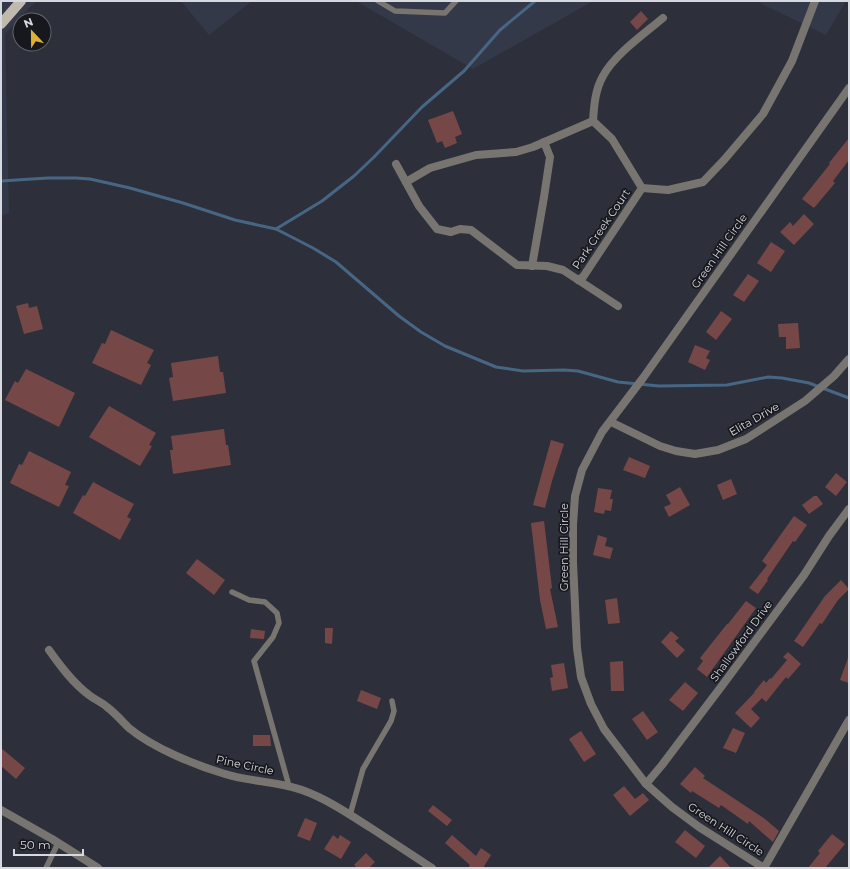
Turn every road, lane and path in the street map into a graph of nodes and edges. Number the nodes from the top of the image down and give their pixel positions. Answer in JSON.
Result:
{"nodes":[{"id":1,"x":21,"y":1,"type":"edge"},
{"id":2,"x":378,"y":1,"type":"edge"},
{"id":3,"x":456,"y":1,"type":"edge"},
{"id":4,"x":815,"y":1,"type":"edge"},
{"id":5,"x":663,"y":18,"type":"dead end"},
{"id":6,"x":1,"y":24,"type":"edge"},
{"id":7,"x":849,"y":88,"type":"edge"},
{"id":8,"x":593,"y":121,"type":"junction"},
{"id":9,"x":544,"y":142,"type":"junction"},
{"id":10,"x":396,"y":164,"type":"dead end"},
{"id":11,"x":406,"y":182,"type":"junction"},
{"id":12,"x":642,"y":188,"type":"junction"},
{"id":13,"x":532,"y":266,"type":"junction"},
{"id":14,"x":578,"y":280,"type":"junction"},
{"id":15,"x":618,"y":306,"type":"dead end"},
{"id":16,"x":849,"y":359,"type":"edge"},
{"id":17,"x":611,"y":422,"type":"junction"},
{"id":18,"x":849,"y":508,"type":"edge"},
{"id":19,"x":232,"y":592,"type":"dead end"},
{"id":20,"x":49,"y":650,"type":"dead end"},
{"id":21,"x":392,"y":701,"type":"dead end"},
{"id":22,"x":849,"y":720,"type":"edge"},
{"id":23,"x":646,"y":784,"type":"junction"},
{"id":24,"x":289,"y":786,"type":"junction"},
{"id":25,"x":1,"y":810,"type":"edge"},
{"id":26,"x":350,"y":814,"type":"junction"},
{"id":27,"x":58,"y":843,"type":"junction"},
{"id":28,"x":46,"y":868,"type":"edge"},
{"id":29,"x":98,"y":868,"type":"edge"},
{"id":30,"x":432,"y":868,"type":"edge"},
{"id":31,"x":764,"y":868,"type":"edge"}],
"edges":[{"from":1,"to":6,"type":"main road"},
{"from":2,"to":3,"type":"lane"},
{"from":4,"to":12,"type":"street","name":"Park Creek Court"},
{"from":5,"to":8,"type":"street"},
{"from":7,"to":17,"type":"street","name":"Green Hill Circle"},
{"from":8,"to":9,"type":"street"},
{"from":8,"to":12,"type":"street","name":"Park Creek Court"},
{"from":9,"to":11,"type":"street"},
{"from":9,"to":13,"type":"street"},
{"from":10,"to":11,"type":"street","name":"Park Creek Court"},
{"from":11,"to":13,"type":"street","name":"Park Creek Court"},
{"from":12,"to":14,"type":"street","name":"Park Creek Court"},
{"from":13,"to":14,"type":"street","name":"Park Creek Court"},
{"from":14,"to":15,"type":"street","name":"Park Creek Court"},
{"from":16,"to":17,"type":"street","name":"Elita Drive"},
{"from":17,"to":23,"type":"street","name":"Green Hill Circle"},
{"from":18,"to":23,"type":"street","name":"Shallowford Drive"},
{"from":19,"to":24,"type":"lane"},
{"from":20,"to":24,"type":"street","name":"Pine Circle"},
{"from":21,"to":26,"type":"lane"},
{"from":22,"to":31,"type":"street","name":"Green Hill Circle"},
{"from":23,"to":31,"type":"street","name":"Green Hill Circle"},
{"from":24,"to":26,"type":"street","name":"Pine Circle"},
{"from":25,"to":27,"type":"street"},
{"from":26,"to":30,"type":"street","name":"Pine Circle"},
{"from":27,"to":28,"type":"lane"},
{"from":27,"to":29,"type":"street"}]}
